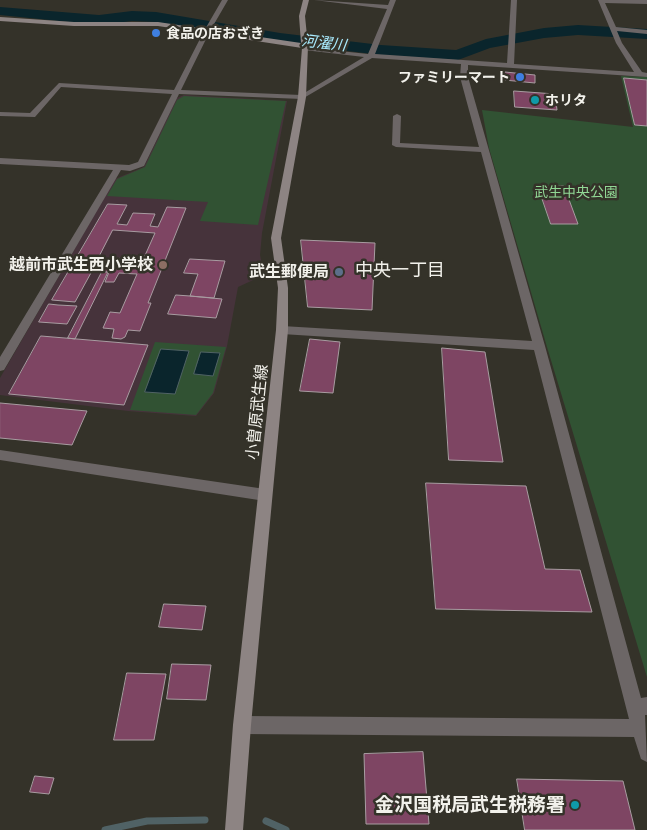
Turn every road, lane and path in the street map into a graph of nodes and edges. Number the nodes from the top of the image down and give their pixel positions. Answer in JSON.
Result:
{"nodes":[{"id":1,"x":225,"y":0,"type":"edge"},
{"id":2,"x":306,"y":0,"type":"edge"},
{"id":3,"x":317,"y":0,"type":"edge"},
{"id":4,"x":393,"y":0,"type":"edge"},
{"id":5,"x":514,"y":0,"type":"edge"},
{"id":6,"x":601,"y":0,"type":"edge"},
{"id":7,"x":647,"y":2,"type":"edge"},
{"id":8,"x":390,"y":7,"type":"junction"},
{"id":9,"x":0,"y":19,"type":"edge"},
{"id":10,"x":613,"y":29,"type":"junction"},
{"id":11,"x":207,"y":31,"type":"junction"},
{"id":12,"x":647,"y":32,"type":"edge"},
{"id":13,"x":304,"y":45,"type":"junction"},
{"id":14,"x":371,"y":56,"type":"junction"},
{"id":15,"x":464,"y":61,"type":"junction"},
{"id":16,"x":510,"y":65,"type":"junction"},
{"id":17,"x":643,"y":75,"type":"edge"},
{"id":18,"x":176,"y":92,"type":"junction"},
{"id":19,"x":302,"y":97,"type":"junction"},
{"id":20,"x":0,"y":114,"type":"edge"},
{"id":21,"x":396,"y":116,"type":"dead end"},
{"id":22,"x":485,"y":150,"type":"junction"},
{"id":23,"x":0,"y":161,"type":"edge"},
{"id":24,"x":118,"y":168,"type":"junction"},
{"id":25,"x":282,"y":330,"type":"junction"},
{"id":26,"x":539,"y":346,"type":"junction"},
{"id":27,"x":0,"y":367,"type":"edge"},
{"id":28,"x":0,"y":455,"type":"edge"},
{"id":29,"x":265,"y":495,"type":"junction"},
{"id":30,"x":641,"y":707,"type":"edge"},
{"id":31,"x":242,"y":725,"type":"junction"},
{"id":32,"x":640,"y":728,"type":"junction"},
{"id":33,"x":647,"y":753,"type":"edge"},
{"id":34,"x":234,"y":830,"type":"edge"}],
"edges":[{"from":1,"to":11,"type":"street"},
{"from":2,"to":13,"type":"main road","name":"小曽原武生線"},
{"from":3,"to":8,"type":"street"},
{"from":4,"to":8,"type":"street"},
{"from":5,"to":16,"type":"street"},
{"from":6,"to":7,"type":"street"},
{"from":6,"to":10,"type":"street"},
{"from":8,"to":14,"type":"street"},
{"from":9,"to":11,"type":"main road"},
{"from":10,"to":12,"type":"street"},
{"from":10,"to":17,"type":"street"},
{"from":11,"to":13,"type":"main road"},
{"from":11,"to":18,"type":"street"},
{"from":13,"to":14,"type":"street"},
{"from":13,"to":19,"type":"main road","name":"小曽原武生線"},
{"from":14,"to":15,"type":"street"},
{"from":14,"to":19,"type":"street"},
{"from":15,"to":16,"type":"street"},
{"from":15,"to":22,"type":"street"},
{"from":16,"to":17,"type":"street"},
{"from":18,"to":19,"type":"street"},
{"from":18,"to":20,"type":"street"},
{"from":18,"to":24,"type":"street"},
{"from":19,"to":25,"type":"main road","name":"小曽原武生線"},
{"from":21,"to":22,"type":"street"},
{"from":22,"to":26,"type":"street"},
{"from":23,"to":24,"type":"street"},
{"from":24,"to":27,"type":"street"},
{"from":25,"to":26,"type":"street"},
{"from":25,"to":29,"type":"main road","name":"小曽原武生線"},
{"from":26,"to":30,"type":"street"},
{"from":28,"to":29,"type":"street"},
{"from":29,"to":31,"type":"main road","name":"小曽原武生線"},
{"from":30,"to":32,"type":"street"},
{"from":31,"to":32,"type":"street"},
{"from":31,"to":34,"type":"main road","name":"小曽原武生線"},
{"from":32,"to":33,"type":"street"}]}
